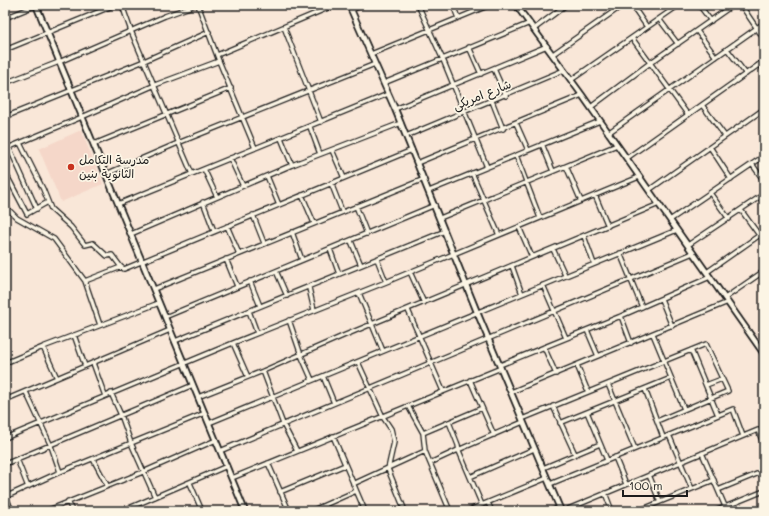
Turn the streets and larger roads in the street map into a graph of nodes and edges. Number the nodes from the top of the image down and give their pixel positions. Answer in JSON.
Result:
{"nodes":[{"id":1,"x":36,"y":5,"type":"edge"},
{"id":2,"x":115,"y":5,"type":"edge"},
{"id":3,"x":122,"y":5,"type":"edge"},
{"id":4,"x":197,"y":5,"type":"edge"},
{"id":5,"x":335,"y":5,"type":"edge"},
{"id":6,"x":349,"y":5,"type":"edge"},
{"id":7,"x":364,"y":5,"type":"edge"},
{"id":8,"x":418,"y":5,"type":"edge"},
{"id":9,"x":452,"y":5,"type":"edge"},
{"id":10,"x":490,"y":5,"type":"edge"},
{"id":11,"x":516,"y":5,"type":"edge"},
{"id":12,"x":566,"y":5,"type":"edge"},
{"id":13,"x":609,"y":5,"type":"edge"},
{"id":14,"x":623,"y":5,"type":"edge"},
{"id":15,"x":632,"y":5,"type":"edge"},
{"id":16,"x":679,"y":5,"type":"edge"},
{"id":17,"x":699,"y":5,"type":"edge"},
{"id":18,"x":733,"y":5,"type":"edge"},
{"id":19,"x":741,"y":5,"type":"edge"},
{"id":20,"x":351,"y":10,"type":"junction"},
{"id":21,"x":614,"y":11,"type":"junction"},
{"id":22,"x":5,"y":18,"type":"edge"},
{"id":23,"x":458,"y":18,"type":"junction"},
{"id":24,"x":659,"y":19,"type":"junction"},
{"id":25,"x":711,"y":21,"type":"junction"},
{"id":26,"x":764,"y":22,"type":"edge"},
{"id":27,"x":530,"y":23,"type":"junction"},
{"id":28,"x":284,"y":27,"type":"junction"},
{"id":29,"x":647,"y":27,"type":"junction"},
{"id":30,"x":756,"y":28,"type":"junction"},
{"id":31,"x":534,"y":29,"type":"junction"},
{"id":32,"x":429,"y":30,"type":"junction"},
{"id":33,"x":697,"y":31,"type":"junction"},
{"id":34,"x":131,"y":32,"type":"junction"},
{"id":35,"x":209,"y":32,"type":"junction"},
{"id":36,"x":48,"y":33,"type":"junction"},
{"id":37,"x":632,"y":38,"type":"junction"},
{"id":38,"x":764,"y":39,"type":"edge"},
{"id":39,"x":678,"y":44,"type":"junction"},
{"id":40,"x":547,"y":46,"type":"junction"},
{"id":41,"x":469,"y":47,"type":"junction"},
{"id":42,"x":727,"y":49,"type":"junction"},
{"id":43,"x":5,"y":50,"type":"edge"},
{"id":44,"x":371,"y":54,"type":"junction"},
{"id":45,"x":553,"y":54,"type":"junction"},
{"id":46,"x":217,"y":55,"type":"junction"},
{"id":47,"x":716,"y":57,"type":"junction"},
{"id":48,"x":443,"y":59,"type":"junction"},
{"id":49,"x":144,"y":61,"type":"junction"},
{"id":50,"x":219,"y":61,"type":"junction"},
{"id":51,"x":764,"y":61,"type":"edge"},
{"id":52,"x":60,"y":62,"type":"junction"},
{"id":53,"x":650,"y":63,"type":"junction"},
{"id":54,"x":375,"y":64,"type":"junction"},
{"id":55,"x":760,"y":64,"type":"junction"},
{"id":56,"x":494,"y":69,"type":"junction"},
{"id":57,"x":564,"y":70,"type":"junction"},
{"id":58,"x":764,"y":70,"type":"edge"},
{"id":59,"x":481,"y":74,"type":"junction"},
{"id":60,"x":746,"y":74,"type":"junction"},
{"id":61,"x":571,"y":80,"type":"junction"},
{"id":62,"x":5,"y":83,"type":"edge"},
{"id":63,"x":384,"y":83,"type":"junction"},
{"id":64,"x":155,"y":85,"type":"junction"},
{"id":65,"x":453,"y":85,"type":"junction"},
{"id":66,"x":230,"y":88,"type":"junction"},
{"id":67,"x":669,"y":89,"type":"junction"},
{"id":68,"x":71,"y":90,"type":"junction"},
{"id":69,"x":309,"y":91,"type":"junction"},
{"id":70,"x":388,"y":94,"type":"junction"},
{"id":71,"x":582,"y":95,"type":"junction"},
{"id":72,"x":506,"y":96,"type":"junction"},
{"id":73,"x":492,"y":101,"type":"junction"},
{"id":74,"x":702,"y":105,"type":"junction"},
{"id":75,"x":591,"y":107,"type":"junction"},
{"id":76,"x":395,"y":109,"type":"junction"},
{"id":77,"x":764,"y":109,"type":"edge"},
{"id":78,"x":464,"y":113,"type":"junction"},
{"id":79,"x":166,"y":115,"type":"junction"},
{"id":80,"x":688,"y":115,"type":"junction"},
{"id":81,"x":5,"y":116,"type":"edge"},
{"id":82,"x":82,"y":117,"type":"junction"},
{"id":83,"x":242,"y":118,"type":"junction"},
{"id":84,"x":600,"y":121,"type":"junction"},
{"id":85,"x":320,"y":122,"type":"junction"},
{"id":86,"x":401,"y":123,"type":"junction"},
{"id":87,"x":516,"y":123,"type":"junction"},
{"id":88,"x":310,"y":126,"type":"junction"},
{"id":89,"x":503,"y":129,"type":"junction"},
{"id":90,"x":608,"y":133,"type":"junction"},
{"id":91,"x":406,"y":136,"type":"junction"},
{"id":92,"x":725,"y":136,"type":"junction"},
{"id":93,"x":281,"y":138,"type":"junction"},
{"id":94,"x":475,"y":139,"type":"junction"},
{"id":95,"x":20,"y":143,"type":"junction"},
{"id":96,"x":178,"y":143,"type":"junction"},
{"id":97,"x":94,"y":144,"type":"junction"},
{"id":98,"x":542,"y":144,"type":"junction"},
{"id":99,"x":617,"y":145,"type":"junction"},
{"id":100,"x":9,"y":147,"type":"junction"},
{"id":101,"x":710,"y":147,"type":"junction"},
{"id":102,"x":255,"y":148,"type":"junction"},
{"id":103,"x":5,"y":149,"type":"edge"},
{"id":104,"x":332,"y":150,"type":"junction"},
{"id":105,"x":412,"y":150,"type":"junction"},
{"id":106,"x":528,"y":150,"type":"junction"},
{"id":107,"x":320,"y":154,"type":"junction"},
{"id":108,"x":516,"y":155,"type":"junction"},
{"id":109,"x":764,"y":156,"type":"edge"},
{"id":110,"x":230,"y":158,"type":"junction"},
{"id":111,"x":627,"y":158,"type":"junction"},
{"id":112,"x":417,"y":163,"type":"junction"},
{"id":113,"x":752,"y":164,"type":"junction"},
{"id":114,"x":292,"y":165,"type":"junction"},
{"id":115,"x":566,"y":166,"type":"junction"},
{"id":116,"x":487,"y":167,"type":"junction"},
{"id":117,"x":204,"y":169,"type":"junction"},
{"id":118,"x":553,"y":171,"type":"junction"},
{"id":119,"x":5,"y":172,"type":"edge"},
{"id":120,"x":472,"y":173,"type":"junction"},
{"id":121,"x":106,"y":174,"type":"junction"},
{"id":122,"x":192,"y":174,"type":"junction"},
{"id":123,"x":267,"y":176,"type":"junction"},
{"id":124,"x":639,"y":176,"type":"junction"},
{"id":125,"x":344,"y":178,"type":"junction"},
{"id":126,"x":424,"y":178,"type":"junction"},
{"id":127,"x":731,"y":179,"type":"junction"},
{"id":128,"x":764,"y":181,"type":"edge"},
{"id":129,"x":331,"y":183,"type":"junction"},
{"id":130,"x":526,"y":183,"type":"junction"},
{"id":131,"x":243,"y":186,"type":"junction"},
{"id":132,"x":649,"y":190,"type":"junction"},
{"id":133,"x":429,"y":191,"type":"junction"},
{"id":134,"x":710,"y":193,"type":"junction"},
{"id":135,"x":302,"y":195,"type":"junction"},
{"id":136,"x":595,"y":195,"type":"junction"},
{"id":137,"x":762,"y":195,"type":"edge"},
{"id":138,"x":216,"y":196,"type":"junction"},
{"id":139,"x":483,"y":200,"type":"junction"},
{"id":140,"x":581,"y":201,"type":"junction"},
{"id":141,"x":764,"y":201,"type":"edge"},
{"id":142,"x":48,"y":202,"type":"junction"},
{"id":143,"x":203,"y":202,"type":"junction"},
{"id":144,"x":118,"y":204,"type":"junction"},
{"id":145,"x":659,"y":204,"type":"junction"},
{"id":146,"x":279,"y":205,"type":"junction"},
{"id":147,"x":435,"y":205,"type":"junction"},
{"id":148,"x":5,"y":206,"type":"edge"},
{"id":149,"x":356,"y":206,"type":"junction"},
{"id":150,"x":37,"y":209,"type":"junction"},
{"id":151,"x":741,"y":210,"type":"junction"},
{"id":152,"x":342,"y":211,"type":"junction"},
{"id":153,"x":253,"y":215,"type":"junction"},
{"id":154,"x":440,"y":218,"type":"junction"},
{"id":155,"x":540,"y":218,"type":"junction"},
{"id":156,"x":729,"y":219,"type":"junction"},
{"id":157,"x":670,"y":220,"type":"junction"},
{"id":158,"x":314,"y":223,"type":"junction"},
{"id":159,"x":227,"y":226,"type":"junction"},
{"id":160,"x":608,"y":226,"type":"junction"},
{"id":161,"x":519,"y":227,"type":"junction"},
{"id":162,"x":678,"y":230,"type":"junction"},
{"id":163,"x":214,"y":231,"type":"junction"},
{"id":164,"x":445,"y":231,"type":"junction"},
{"id":165,"x":292,"y":232,"type":"junction"},
{"id":166,"x":764,"y":232,"type":"edge"},
{"id":167,"x":131,"y":234,"type":"junction"},
{"id":168,"x":367,"y":234,"type":"junction"},
{"id":169,"x":499,"y":235,"type":"junction"},
{"id":170,"x":758,"y":235,"type":"junction"},
{"id":171,"x":584,"y":236,"type":"junction"},
{"id":172,"x":351,"y":241,"type":"junction"},
{"id":173,"x":264,"y":244,"type":"junction"},
{"id":174,"x":688,"y":245,"type":"junction"},
{"id":175,"x":330,"y":249,"type":"junction"},
{"id":176,"x":553,"y":249,"type":"junction"},
{"id":177,"x":455,"y":253,"type":"junction"},
{"id":178,"x":620,"y":253,"type":"junction"},
{"id":179,"x":694,"y":253,"type":"junction"},
{"id":180,"x":239,"y":254,"type":"junction"},
{"id":181,"x":532,"y":258,"type":"junction"},
{"id":182,"x":226,"y":259,"type":"junction"},
{"id":183,"x":377,"y":259,"type":"junction"},
{"id":184,"x":302,"y":260,"type":"junction"},
{"id":185,"x":142,"y":261,"type":"junction"},
{"id":186,"x":594,"y":264,"type":"junction"},
{"id":187,"x":361,"y":266,"type":"junction"},
{"id":188,"x":512,"y":266,"type":"junction"},
{"id":189,"x":120,"y":267,"type":"junction"},
{"id":190,"x":276,"y":271,"type":"junction"},
{"id":191,"x":764,"y":271,"type":"edge"},
{"id":192,"x":410,"y":272,"type":"junction"},
{"id":193,"x":707,"y":272,"type":"junction"},
{"id":194,"x":339,"y":274,"type":"junction"},
{"id":195,"x":565,"y":275,"type":"junction"},
{"id":196,"x":710,"y":277,"type":"junction"},
{"id":197,"x":632,"y":280,"type":"junction"},
{"id":198,"x":85,"y":281,"type":"junction"},
{"id":199,"x":250,"y":282,"type":"junction"},
{"id":200,"x":386,"y":282,"type":"junction"},
{"id":201,"x":467,"y":285,"type":"junction"},
{"id":202,"x":543,"y":285,"type":"junction"},
{"id":203,"x":237,"y":286,"type":"junction"},
{"id":204,"x":309,"y":288,"type":"junction"},
{"id":205,"x":154,"y":289,"type":"junction"},
{"id":206,"x":359,"y":293,"type":"junction"},
{"id":207,"x":522,"y":294,"type":"junction"},
{"id":208,"x":287,"y":296,"type":"junction"},
{"id":209,"x":661,"y":299,"type":"junction"},
{"id":210,"x":726,"y":300,"type":"junction"},
{"id":211,"x":159,"y":303,"type":"junction"},
{"id":212,"x":424,"y":303,"type":"junction"},
{"id":213,"x":260,"y":306,"type":"junction"},
{"id":214,"x":642,"y":307,"type":"junction"},
{"id":215,"x":314,"y":310,"type":"junction"},
{"id":216,"x":408,"y":310,"type":"junction"},
{"id":217,"x":249,"y":311,"type":"junction"},
{"id":218,"x":554,"y":311,"type":"junction"},
{"id":219,"x":477,"y":312,"type":"junction"},
{"id":220,"x":620,"y":316,"type":"junction"},
{"id":221,"x":165,"y":317,"type":"junction"},
{"id":222,"x":289,"y":320,"type":"junction"},
{"id":223,"x":100,"y":325,"type":"junction"},
{"id":224,"x":372,"y":325,"type":"junction"},
{"id":225,"x":672,"y":326,"type":"junction"},
{"id":226,"x":170,"y":330,"type":"junction"},
{"id":227,"x":587,"y":330,"type":"junction"},
{"id":228,"x":257,"y":333,"type":"junction"},
{"id":229,"x":653,"y":334,"type":"junction"},
{"id":230,"x":74,"y":335,"type":"junction"},
{"id":231,"x":420,"y":336,"type":"junction"},
{"id":232,"x":566,"y":338,"type":"junction"},
{"id":233,"x":489,"y":340,"type":"junction"},
{"id":234,"x":175,"y":341,"type":"junction"},
{"id":235,"x":233,"y":343,"type":"junction"},
{"id":236,"x":631,"y":343,"type":"junction"},
{"id":237,"x":43,"y":347,"type":"junction"},
{"id":238,"x":544,"y":347,"type":"junction"},
{"id":239,"x":691,"y":350,"type":"junction"},
{"id":240,"x":383,"y":351,"type":"junction"},
{"id":241,"x":764,"y":354,"type":"edge"},
{"id":242,"x":301,"y":355,"type":"junction"},
{"id":243,"x":598,"y":356,"type":"junction"},
{"id":244,"x":664,"y":361,"type":"junction"},
{"id":245,"x":358,"y":362,"type":"junction"},
{"id":246,"x":5,"y":363,"type":"edge"},
{"id":247,"x":93,"y":363,"type":"junction"},
{"id":248,"x":431,"y":363,"type":"junction"},
{"id":249,"x":184,"y":364,"type":"junction"},
{"id":250,"x":577,"y":365,"type":"junction"},
{"id":251,"x":85,"y":366,"type":"junction"},
{"id":252,"x":500,"y":367,"type":"junction"},
{"id":253,"x":263,"y":371,"type":"junction"},
{"id":254,"x":556,"y":374,"type":"junction"},
{"id":255,"x":323,"y":376,"type":"junction"},
{"id":256,"x":248,"y":377,"type":"junction"},
{"id":257,"x":58,"y":378,"type":"junction"},
{"id":258,"x":671,"y":378,"type":"junction"},
{"id":259,"x":722,"y":379,"type":"junction"},
{"id":260,"x":312,"y":380,"type":"junction"},
{"id":261,"x":470,"y":380,"type":"junction"},
{"id":262,"x":608,"y":384,"type":"junction"},
{"id":263,"x":706,"y":385,"type":"junction"},
{"id":264,"x":194,"y":386,"type":"junction"},
{"id":265,"x":370,"y":388,"type":"junction"},
{"id":266,"x":645,"y":389,"type":"junction"},
{"id":267,"x":443,"y":391,"type":"junction"},
{"id":268,"x":26,"y":392,"type":"junction"},
{"id":269,"x":511,"y":392,"type":"junction"},
{"id":270,"x":588,"y":392,"type":"junction"},
{"id":271,"x":111,"y":394,"type":"junction"},
{"id":272,"x":105,"y":396,"type":"junction"},
{"id":273,"x":198,"y":397,"type":"junction"},
{"id":274,"x":273,"y":397,"type":"junction"},
{"id":275,"x":711,"y":398,"type":"junction"},
{"id":276,"x":5,"y":400,"type":"edge"},
{"id":277,"x":615,"y":401,"type":"junction"},
{"id":278,"x":334,"y":403,"type":"junction"},
{"id":279,"x":408,"y":406,"type":"junction"},
{"id":280,"x":553,"y":406,"type":"junction"},
{"id":281,"x":482,"y":408,"type":"junction"},
{"id":282,"x":684,"y":409,"type":"junction"},
{"id":283,"x":587,"y":412,"type":"junction"},
{"id":284,"x":205,"y":413,"type":"junction"},
{"id":285,"x":121,"y":415,"type":"junction"},
{"id":286,"x":718,"y":415,"type":"junction"},
{"id":287,"x":383,"y":417,"type":"junction"},
{"id":288,"x":657,"y":420,"type":"junction"},
{"id":289,"x":523,"y":421,"type":"junction"},
{"id":290,"x":449,"y":422,"type":"junction"},
{"id":291,"x":209,"y":423,"type":"junction"},
{"id":292,"x":560,"y":423,"type":"junction"},
{"id":293,"x":40,"y":424,"type":"junction"},
{"id":294,"x":283,"y":424,"type":"junction"},
{"id":295,"x":423,"y":433,"type":"junction"},
{"id":296,"x":494,"y":435,"type":"junction"},
{"id":297,"x":669,"y":435,"type":"junction"},
{"id":298,"x":333,"y":436,"type":"junction"},
{"id":299,"x":743,"y":436,"type":"junction"},
{"id":300,"x":663,"y":437,"type":"junction"},
{"id":301,"x":5,"y":438,"type":"edge"},
{"id":302,"x":216,"y":440,"type":"junction"},
{"id":303,"x":131,"y":444,"type":"junction"},
{"id":304,"x":600,"y":444,"type":"junction"},
{"id":305,"x":51,"y":446,"type":"junction"},
{"id":306,"x":764,"y":446,"type":"edge"},
{"id":307,"x":534,"y":449,"type":"junction"},
{"id":308,"x":635,"y":449,"type":"junction"},
{"id":309,"x":458,"y":450,"type":"junction"},
{"id":310,"x":220,"y":451,"type":"junction"},
{"id":311,"x":297,"y":451,"type":"junction"},
{"id":312,"x":425,"y":451,"type":"junction"},
{"id":313,"x":702,"y":453,"type":"junction"},
{"id":314,"x":575,"y":454,"type":"junction"},
{"id":315,"x":615,"y":457,"type":"junction"},
{"id":316,"x":17,"y":459,"type":"junction"},
{"id":317,"x":93,"y":459,"type":"junction"},
{"id":318,"x":607,"y":460,"type":"junction"},
{"id":319,"x":681,"y":462,"type":"junction"},
{"id":320,"x":268,"y":463,"type":"junction"},
{"id":321,"x":5,"y":464,"type":"edge"},
{"id":322,"x":430,"y":464,"type":"junction"},
{"id":323,"x":345,"y":465,"type":"junction"},
{"id":324,"x":227,"y":466,"type":"junction"},
{"id":325,"x":543,"y":468,"type":"junction"},
{"id":326,"x":388,"y":469,"type":"junction"},
{"id":327,"x":764,"y":471,"type":"edge"},
{"id":328,"x":60,"y":472,"type":"junction"},
{"id":329,"x":143,"y":472,"type":"junction"},
{"id":330,"x":649,"y":475,"type":"junction"},
{"id":331,"x":470,"y":477,"type":"junction"},
{"id":332,"x":232,"y":478,"type":"junction"},
{"id":333,"x":547,"y":478,"type":"junction"},
{"id":334,"x":714,"y":480,"type":"junction"},
{"id":335,"x":190,"y":482,"type":"junction"},
{"id":336,"x":353,"y":484,"type":"junction"},
{"id":337,"x":550,"y":484,"type":"junction"},
{"id":338,"x":626,"y":484,"type":"junction"},
{"id":339,"x":28,"y":486,"type":"junction"},
{"id":340,"x":107,"y":486,"type":"junction"},
{"id":341,"x":692,"y":489,"type":"junction"},
{"id":342,"x":718,"y":490,"type":"junction"},
{"id":343,"x":764,"y":490,"type":"edge"},
{"id":344,"x":356,"y":491,"type":"junction"},
{"id":345,"x":280,"y":492,"type":"junction"},
{"id":346,"x":605,"y":493,"type":"junction"},
{"id":347,"x":6,"y":497,"type":"edge"},
{"id":348,"x":155,"y":497,"type":"junction"},
{"id":349,"x":68,"y":501,"type":"junction"},
{"id":350,"x":660,"y":502,"type":"junction"},
{"id":351,"x":488,"y":503,"type":"junction"},
{"id":352,"x":325,"y":505,"type":"junction"},
{"id":353,"x":482,"y":506,"type":"junction"},
{"id":354,"x":725,"y":507,"type":"junction"},
{"id":355,"x":561,"y":510,"type":"edge"},
{"id":356,"x":12,"y":511,"type":"edge"},
{"id":357,"x":46,"y":511,"type":"edge"},
{"id":358,"x":72,"y":511,"type":"edge"},
{"id":359,"x":122,"y":511,"type":"edge"},
{"id":360,"x":202,"y":511,"type":"edge"},
{"id":361,"x":245,"y":511,"type":"edge"},
{"id":362,"x":289,"y":511,"type":"edge"},
{"id":363,"x":311,"y":511,"type":"edge"},
{"id":364,"x":327,"y":511,"type":"edge"},
{"id":365,"x":365,"y":511,"type":"edge"},
{"id":366,"x":405,"y":511,"type":"edge"},
{"id":367,"x":450,"y":511,"type":"edge"},
{"id":368,"x":467,"y":511,"type":"edge"},
{"id":369,"x":492,"y":511,"type":"edge"},
{"id":370,"x":551,"y":511,"type":"edge"},
{"id":371,"x":612,"y":511,"type":"edge"},
{"id":372,"x":638,"y":511,"type":"edge"},
{"id":373,"x":715,"y":511,"type":"edge"},
{"id":374,"x":727,"y":511,"type":"edge"}],
"edges":[{"from":1,"to":22,"type":"street"},
{"from":1,"to":36,"type":"street"},
{"from":2,"to":36,"type":"street"},
{"from":3,"to":34,"type":"street"},
{"from":4,"to":34,"type":"street"},
{"from":4,"to":35,"type":"street"},
{"from":5,"to":28,"type":"street"},
{"from":6,"to":20,"type":"street"},
{"from":7,"to":20,"type":"street"},
{"from":8,"to":32,"type":"street"},
{"from":9,"to":23,"type":"street"},
{"from":10,"to":23,"type":"street"},
{"from":11,"to":27,"type":"street"},
{"from":12,"to":31,"type":"street"},
{"from":13,"to":21,"type":"street"},
{"from":14,"to":21,"type":"street"},
{"from":15,"to":29,"type":"street"},
{"from":16,"to":24,"type":"street"},
{"from":17,"to":25,"type":"street"},
{"from":18,"to":25,"type":"street"},
{"from":19,"to":30,"type":"street"},
{"from":20,"to":44,"type":"street"},
{"from":21,"to":45,"type":"street"},
{"from":23,"to":32,"type":"street"},
{"from":24,"to":29,"type":"street"},
{"from":24,"to":39,"type":"street"},
{"from":25,"to":33,"type":"street"},
{"from":26,"to":30,"type":"street"},
{"from":27,"to":31,"type":"street"},
{"from":27,"to":41,"type":"street"},
{"from":28,"to":46,"type":"street"},
{"from":28,"to":69,"type":"street"},
{"from":29,"to":37,"type":"street"},
{"from":30,"to":38,"type":"street"},
{"from":30,"to":42,"type":"street"},
{"from":31,"to":40,"type":"street"},
{"from":32,"to":44,"type":"street"},
{"from":32,"to":48,"type":"street"},
{"from":33,"to":39,"type":"street"},
{"from":33,"to":47,"type":"street"},
{"from":34,"to":49,"type":"street"},
{"from":34,"to":52,"type":"street"},
{"from":35,"to":46,"type":"street"},
{"from":35,"to":49,"type":"street"},
{"from":36,"to":43,"type":"street"},
{"from":36,"to":52,"type":"street"},
{"from":37,"to":53,"type":"street"},
{"from":37,"to":61,"type":"street"},
{"from":39,"to":53,"type":"street"},
{"from":40,"to":45,"type":"street"},
{"from":40,"to":56,"type":"street"},
{"from":41,"to":48,"type":"street"},
{"from":41,"to":59,"type":"street"},
{"from":42,"to":47,"type":"street"},
{"from":42,"to":60,"type":"street"},
{"from":44,"to":54,"type":"street"},
{"from":45,"to":57,"type":"street"},
{"from":46,"to":50,"type":"street"},
{"from":47,"to":67,"type":"street"},
{"from":48,"to":63,"type":"street"},
{"from":48,"to":65,"type":"street"},
{"from":49,"to":64,"type":"street"},
{"from":49,"to":68,"type":"street"},
{"from":50,"to":64,"type":"street"},
{"from":50,"to":66,"type":"street"},
{"from":51,"to":55,"type":"street"},
{"from":52,"to":62,"type":"street"},
{"from":52,"to":68,"type":"street"},
{"from":53,"to":67,"type":"street"},
{"from":53,"to":75,"type":"street"},
{"from":54,"to":63,"type":"street"},
{"from":54,"to":69,"type":"street"},
{"from":55,"to":58,"type":"street"},
{"from":55,"to":60,"type":"street"},
{"from":56,"to":59,"type":"street"},
{"from":56,"to":72,"type":"street"},
{"from":57,"to":61,"type":"street"},
{"from":57,"to":72,"type":"street","name":"شارع امريكى"},
{"from":59,"to":65,"type":"street"},
{"from":60,"to":74,"type":"street"},
{"from":61,"to":71,"type":"street"},
{"from":63,"to":70,"type":"street"},
{"from":64,"to":79,"type":"street"},
{"from":64,"to":82,"type":"street"},
{"from":65,"to":76,"type":"street"},
{"from":65,"to":78,"type":"street"},
{"from":66,"to":79,"type":"street"},
{"from":66,"to":83,"type":"street"},
{"from":67,"to":80,"type":"street"},
{"from":67,"to":90,"type":"street"},
{"from":68,"to":81,"type":"street"},
{"from":68,"to":82,"type":"street"},
{"from":69,"to":83,"type":"street"},
{"from":69,"to":85,"type":"street"},
{"from":70,"to":76,"type":"street"},
{"from":70,"to":85,"type":"street"},
{"from":71,"to":75,"type":"street"},
{"from":71,"to":87,"type":"street"},
{"from":72,"to":73,"type":"street","name":"شارع امريكى"},
{"from":73,"to":78,"type":"street","name":"شارع امريكى"},
{"from":73,"to":89,"type":"street"},
{"from":74,"to":80,"type":"street"},
{"from":74,"to":92,"type":"street"},
{"from":75,"to":84,"type":"street"},
{"from":76,"to":86,"type":"street"},
{"from":77,"to":92,"type":"street"},
{"from":78,"to":91,"type":"street","name":"شارع امريكى"},
{"from":78,"to":94,"type":"street"},
{"from":79,"to":96,"type":"street"},
{"from":79,"to":97,"type":"street"},
{"from":80,"to":111,"type":"street"},
{"from":82,"to":95,"type":"street"},
{"from":82,"to":97,"type":"street"},
{"from":83,"to":96,"type":"street"},
{"from":83,"to":102,"type":"street"},
{"from":84,"to":90,"type":"street"},
{"from":84,"to":98,"type":"street"},
{"from":85,"to":88,"type":"street"},
{"from":86,"to":91,"type":"street"},
{"from":86,"to":104,"type":"street"},
{"from":87,"to":89,"type":"street"},
{"from":87,"to":106,"type":"street"},
{"from":88,"to":93,"type":"street"},
{"from":88,"to":107,"type":"street"},
{"from":89,"to":94,"type":"street"},
{"from":90,"to":99,"type":"street"},
{"from":91,"to":105,"type":"street"},
{"from":92,"to":101,"type":"street"},
{"from":93,"to":102,"type":"street"},
{"from":93,"to":114,"type":"street"},
{"from":94,"to":112,"type":"street"},
{"from":94,"to":116,"type":"street"},
{"from":95,"to":100,"type":"street"},
{"from":95,"to":142,"type":"street"},
{"from":96,"to":121,"type":"street"},
{"from":96,"to":122,"type":"street"},
{"from":97,"to":121,"type":"street"},
{"from":98,"to":106,"type":"street"},
{"from":98,"to":118,"type":"street"},
{"from":99,"to":111,"type":"street"},
{"from":99,"to":115,"type":"street"},
{"from":100,"to":103,"type":"street"},
{"from":100,"to":150,"type":"street"},
{"from":101,"to":127,"type":"street"},
{"from":101,"to":132,"type":"street"},
{"from":102,"to":110,"type":"street"},
{"from":104,"to":107,"type":"street"},
{"from":104,"to":125,"type":"street"},
{"from":105,"to":112,"type":"street"},
{"from":105,"to":125,"type":"street"},
{"from":106,"to":108,"type":"street"},
{"from":107,"to":114,"type":"street"},
{"from":108,"to":116,"type":"street"},
{"from":108,"to":130,"type":"street"},
{"from":109,"to":113,"type":"street"},
{"from":110,"to":117,"type":"street"},
{"from":110,"to":131,"type":"street"},
{"from":111,"to":124,"type":"street"},
{"from":112,"to":126,"type":"street"},
{"from":113,"to":127,"type":"street"},
{"from":113,"to":128,"type":"street"},
{"from":114,"to":123,"type":"street"},
{"from":115,"to":118,"type":"street"},
{"from":115,"to":140,"type":"street"},
{"from":116,"to":120,"type":"street"},
{"from":117,"to":122,"type":"street"},
{"from":117,"to":138,"type":"street"},
{"from":118,"to":130,"type":"street"},
{"from":119,"to":150,"type":"street"},
{"from":120,"to":133,"type":"street"},
{"from":120,"to":139,"type":"street"},
{"from":121,"to":144,"type":"street"},
{"from":122,"to":144,"type":"street"},
{"from":123,"to":131,"type":"street"},
{"from":123,"to":146,"type":"street"},
{"from":124,"to":132,"type":"street"},
{"from":124,"to":136,"type":"street"},
{"from":125,"to":129,"type":"street"},
{"from":126,"to":133,"type":"street"},
{"from":126,"to":149,"type":"street"},
{"from":127,"to":134,"type":"street"},
{"from":129,"to":135,"type":"street"},
{"from":129,"to":152,"type":"street"},
{"from":130,"to":139,"type":"street"},
{"from":130,"to":155,"type":"street"},
{"from":131,"to":138,"type":"street"},
{"from":132,"to":145,"type":"street"},
{"from":133,"to":147,"type":"street"},
{"from":134,"to":156,"type":"street"},
{"from":134,"to":157,"type":"street"},
{"from":135,"to":146,"type":"street"},
{"from":135,"to":158,"type":"street"},
{"from":136,"to":140,"type":"street"},
{"from":136,"to":160,"type":"street"},
{"from":137,"to":141,"type":"street"},
{"from":137,"to":151,"type":"street"},
{"from":138,"to":143,"type":"street"},
{"from":139,"to":154,"type":"street"},
{"from":139,"to":169,"type":"street"},
{"from":140,"to":155,"type":"street"},
{"from":142,"to":150,"type":"street"},
{"from":142,"to":189,"type":"street"},
{"from":143,"to":163,"type":"street"},
{"from":143,"to":167,"type":"street"},
{"from":144,"to":167,"type":"street"},
{"from":145,"to":157,"type":"street"},
{"from":145,"to":160,"type":"street"},
{"from":146,"to":153,"type":"street"},
{"from":147,"to":154,"type":"street"},
{"from":147,"to":168,"type":"street"},
{"from":148,"to":198,"type":"street"},
{"from":149,"to":152,"type":"street"},
{"from":149,"to":168,"type":"street"},
{"from":151,"to":156,"type":"street"},
{"from":151,"to":170,"type":"street"},
{"from":152,"to":158,"type":"street"},
{"from":153,"to":159,"type":"street"},
{"from":153,"to":173,"type":"street"},
{"from":154,"to":164,"type":"street"},
{"from":155,"to":161,"type":"street"},
{"from":156,"to":174,"type":"street"},
{"from":157,"to":162,"type":"street"},
{"from":158,"to":165,"type":"street"},
{"from":159,"to":163,"type":"street"},
{"from":159,"to":180,"type":"street"},
{"from":160,"to":171,"type":"street"},
{"from":161,"to":169,"type":"street"},
{"from":161,"to":181,"type":"street"},
{"from":162,"to":174,"type":"street"},
{"from":162,"to":178,"type":"street"},
{"from":163,"to":185,"type":"street"},
{"from":164,"to":177,"type":"street"},
{"from":164,"to":183,"type":"street"},
{"from":165,"to":173,"type":"street"},
{"from":165,"to":184,"type":"street"},
{"from":166,"to":170,"type":"street"},
{"from":167,"to":185,"type":"street"},
{"from":168,"to":172,"type":"street"},
{"from":169,"to":177,"type":"street"},
{"from":170,"to":193,"type":"street"},
{"from":171,"to":176,"type":"street"},
{"from":171,"to":186,"type":"street"},
{"from":172,"to":175,"type":"street"},
{"from":172,"to":187,"type":"street"},
{"from":173,"to":180,"type":"street"},
{"from":174,"to":179,"type":"street"},
{"from":175,"to":184,"type":"street"},
{"from":175,"to":194,"type":"street"},
{"from":176,"to":181,"type":"street"},
{"from":176,"to":195,"type":"street"},
{"from":177,"to":192,"type":"street"},
{"from":177,"to":201,"type":"street"},
{"from":178,"to":186,"type":"street"},
{"from":178,"to":197,"type":"street"},
{"from":179,"to":193,"type":"street"},
{"from":179,"to":197,"type":"street"},
{"from":180,"to":182,"type":"street"},
{"from":181,"to":188,"type":"street"},
{"from":182,"to":203,"type":"street"},
{"from":182,"to":205,"type":"street"},
{"from":183,"to":187,"type":"street"},
{"from":183,"to":200,"type":"street"},
{"from":184,"to":190,"type":"street"},
{"from":185,"to":189,"type":"street"},
{"from":185,"to":205,"type":"street"},
{"from":186,"to":195,"type":"street"},
{"from":187,"to":194,"type":"street"},
{"from":188,"to":201,"type":"street"},
{"from":188,"to":207,"type":"street"},
{"from":189,"to":198,"type":"street"},
{"from":190,"to":199,"type":"street"},
{"from":190,"to":208,"type":"street"},
{"from":191,"to":210,"type":"street"},
{"from":192,"to":200,"type":"street"},
{"from":192,"to":212,"type":"street"},
{"from":193,"to":196,"type":"street"},
{"from":194,"to":204,"type":"street"},
{"from":195,"to":202,"type":"street"},
{"from":196,"to":209,"type":"street"},
{"from":196,"to":210,"type":"street"},
{"from":197,"to":214,"type":"street"},
{"from":197,"to":218,"type":"street"},
{"from":198,"to":223,"type":"street"},
{"from":199,"to":203,"type":"street"},
{"from":199,"to":213,"type":"street"},
{"from":200,"to":206,"type":"street"},
{"from":201,"to":212,"type":"street"},
{"from":201,"to":219,"type":"street"},
{"from":202,"to":207,"type":"street"},
{"from":202,"to":218,"type":"street"},
{"from":203,"to":221,"type":"street"},
{"from":204,"to":208,"type":"street"},
{"from":204,"to":215,"type":"street"},
{"from":205,"to":211,"type":"street"},
{"from":206,"to":215,"type":"street"},
{"from":206,"to":224,"type":"street"},
{"from":207,"to":219,"type":"street"},
{"from":208,"to":213,"type":"street"},
{"from":209,"to":214,"type":"street"},
{"from":209,"to":225,"type":"street"},
{"from":210,"to":225,"type":"street"},
{"from":210,"to":241,"type":"street"},
{"from":211,"to":221,"type":"street"},
{"from":211,"to":223,"type":"street"},
{"from":212,"to":216,"type":"street"},
{"from":213,"to":217,"type":"street"},
{"from":214,"to":220,"type":"street"},
{"from":215,"to":222,"type":"street"},
{"from":216,"to":224,"type":"street"},
{"from":216,"to":231,"type":"street"},
{"from":217,"to":228,"type":"street"},
{"from":217,"to":234,"type":"street"},
{"from":218,"to":232,"type":"street"},
{"from":218,"to":233,"type":"street"},
{"from":219,"to":231,"type":"street"},
{"from":219,"to":233,"type":"street"},
{"from":220,"to":227,"type":"street"},
{"from":220,"to":236,"type":"street"},
{"from":221,"to":226,"type":"street"},
{"from":222,"to":228,"type":"street"},
{"from":222,"to":242,"type":"street"},
{"from":223,"to":230,"type":"street"},
{"from":224,"to":240,"type":"street"},
{"from":224,"to":242,"type":"street"},
{"from":225,"to":229,"type":"street"},
{"from":226,"to":234,"type":"street"},
{"from":226,"to":247,"type":"street"},
{"from":227,"to":232,"type":"street"},
{"from":227,"to":243,"type":"street"},
{"from":228,"to":235,"type":"street"},
{"from":229,"to":236,"type":"street"},
{"from":229,"to":244,"type":"street"},
{"from":230,"to":237,"type":"street"},
{"from":230,"to":251,"type":"street"},
{"from":231,"to":240,"type":"street"},
{"from":231,"to":248,"type":"street"},
{"from":232,"to":238,"type":"street"},
{"from":233,"to":248,"type":"street"},
{"from":233,"to":252,"type":"street"},
{"from":234,"to":249,"type":"street"},
{"from":235,"to":249,"type":"street"},
{"from":235,"to":256,"type":"street"},
{"from":236,"to":243,"type":"street"},
{"from":237,"to":246,"type":"street"},
{"from":237,"to":257,"type":"street"},
{"from":238,"to":252,"type":"street"},
{"from":238,"to":254,"type":"street"},
{"from":239,"to":244,"type":"street"},
{"from":239,"to":259,"type":"street"},
{"from":239,"to":263,"type":"street"},
{"from":240,"to":245,"type":"street"},
{"from":242,"to":253,"type":"street"},
{"from":242,"to":260,"type":"street"},
{"from":243,"to":250,"type":"street"},
{"from":244,"to":258,"type":"street"},
{"from":244,"to":262,"type":"street"},
{"from":245,"to":255,"type":"street"},
{"from":245,"to":265,"type":"street"},
{"from":247,"to":251,"type":"street"},
{"from":247,"to":272,"type":"street"},
{"from":248,"to":265,"type":"street"},
{"from":248,"to":267,"type":"street"},
{"from":249,"to":264,"type":"street"},
{"from":249,"to":271,"type":"street"},
{"from":250,"to":254,"type":"street"},
{"from":250,"to":270,"type":"street"},
{"from":251,"to":257,"type":"street"},
{"from":252,"to":261,"type":"street"},
{"from":252,"to":269,"type":"street"},
{"from":253,"to":256,"type":"street"},
{"from":253,"to":274,"type":"street"},
{"from":254,"to":269,"type":"street"},
{"from":255,"to":260,"type":"street"},
{"from":255,"to":278,"type":"street"},
{"from":256,"to":273,"type":"street"},
{"from":257,"to":268,"type":"street"},
{"from":258,"to":266,"type":"street"},
{"from":258,"to":282,"type":"street"},
{"from":259,"to":263,"type":"street"},
{"from":259,"to":275,"type":"street"},
{"from":260,"to":274,"type":"street"},
{"from":261,"to":267,"type":"street"},
{"from":261,"to":281,"type":"street"},
{"from":262,"to":270,"type":"street"},
{"from":262,"to":277,"type":"street"},
{"from":263,"to":275,"type":"street"},
{"from":264,"to":273,"type":"street"},
{"from":264,"to":285,"type":"street"},
{"from":265,"to":278,"type":"street"},
{"from":265,"to":287,"type":"street"},
{"from":266,"to":277,"type":"street"},
{"from":266,"to":288,"type":"street"},
{"from":267,"to":279,"type":"street"},
{"from":268,"to":276,"type":"street"},
{"from":268,"to":293,"type":"street"},
{"from":269,"to":289,"type":"street"},
{"from":270,"to":280,"type":"street"},
{"from":271,"to":272,"type":"street"},
{"from":271,"to":285,"type":"street"},
{"from":272,"to":293,"type":"street"},
{"from":273,"to":284,"type":"street"},
{"from":274,"to":291,"type":"street"},
{"from":274,"to":294,"type":"street"},
{"from":275,"to":282,"type":"street"},
{"from":275,"to":286,"type":"street"},
{"from":277,"to":283,"type":"street"},
{"from":277,"to":308,"type":"street"},
{"from":278,"to":294,"type":"street"},
{"from":279,"to":287,"type":"street"},
{"from":279,"to":295,"type":"street"},
{"from":280,"to":289,"type":"street"},
{"from":280,"to":292,"type":"street"},
{"from":281,"to":290,"type":"street"},
{"from":281,"to":296,"type":"street"},
{"from":282,"to":288,"type":"street"},
{"from":283,"to":292,"type":"street"},
{"from":283,"to":304,"type":"street"},
{"from":284,"to":291,"type":"street"},
{"from":284,"to":303,"type":"street"},
{"from":285,"to":303,"type":"street"},
{"from":285,"to":305,"type":"street"},
{"from":286,"to":297,"type":"street"},
{"from":286,"to":299,"type":"street"},
{"from":287,"to":298,"type":"street"},
{"from":287,"to":326,"type":"street"},
{"from":288,"to":300,"type":"street"},
{"from":289,"to":296,"type":"street"},
{"from":289,"to":307,"type":"street"},
{"from":290,"to":295,"type":"street"},
{"from":290,"to":309,"type":"street"},
{"from":291,"to":302,"type":"street"},
{"from":292,"to":314,"type":"street"},
{"from":293,"to":301,"type":"street"},
{"from":293,"to":305,"type":"street"},
{"from":294,"to":310,"type":"street"},
{"from":294,"to":311,"type":"street"},
{"from":295,"to":312,"type":"street"},
{"from":296,"to":309,"type":"street"},
{"from":297,"to":300,"type":"street"},
{"from":297,"to":319,"type":"street"},
{"from":298,"to":311,"type":"street"},
{"from":298,"to":323,"type":"street"},
{"from":299,"to":306,"type":"street"},
{"from":299,"to":313,"type":"street"},
{"from":300,"to":308,"type":"street"},
{"from":302,"to":310,"type":"street"},
{"from":302,"to":329,"type":"street"},
{"from":303,"to":317,"type":"street"},
{"from":303,"to":329,"type":"street"},
{"from":304,"to":314,"type":"street"},
{"from":304,"to":318,"type":"street"},
{"from":305,"to":316,"type":"street"},
{"from":305,"to":328,"type":"street"},
{"from":307,"to":325,"type":"street"},
{"from":307,"to":331,"type":"street"},
{"from":308,"to":315,"type":"street"},
{"from":309,"to":322,"type":"street"},
{"from":309,"to":331,"type":"street"},
{"from":310,"to":324,"type":"street"},
{"from":311,"to":320,"type":"street"},
{"from":312,"to":322,"type":"street"},
{"from":312,"to":326,"type":"street"},
{"from":313,"to":319,"type":"street"},
{"from":313,"to":334,"type":"street"},
{"from":314,"to":325,"type":"street"},
{"from":315,"to":318,"type":"street"},
{"from":315,"to":338,"type":"street"},
{"from":316,"to":321,"type":"street"},
{"from":316,"to":339,"type":"street"},
{"from":317,"to":328,"type":"street"},
{"from":317,"to":340,"type":"street"},
{"from":318,"to":337,"type":"street"},
{"from":319,"to":330,"type":"street"},
{"from":319,"to":341,"type":"street"},
{"from":320,"to":332,"type":"street"},
{"from":320,"to":345,"type":"street"},
{"from":322,"to":367,"type":"street"},
{"from":323,"to":336,"type":"street"},
{"from":323,"to":345,"type":"street"},
{"from":324,"to":332,"type":"street"},
{"from":324,"to":335,"type":"street"},
{"from":325,"to":333,"type":"street"},
{"from":326,"to":336,"type":"street"},
{"from":326,"to":366,"type":"street"},
{"from":327,"to":342,"type":"street"},
{"from":328,"to":339,"type":"street"},
{"from":329,"to":340,"type":"street"},
{"from":329,"to":348,"type":"street"},
{"from":330,"to":338,"type":"street"},
{"from":330,"to":350,"type":"street"},
{"from":331,"to":353,"type":"street"},
{"from":332,"to":361,"type":"street"},
{"from":333,"to":337,"type":"street"},
{"from":333,"to":351,"type":"street"},
{"from":334,"to":341,"type":"street"},
{"from":334,"to":342,"type":"street"},
{"from":335,"to":348,"type":"street"},
{"from":335,"to":360,"type":"street"},
{"from":336,"to":344,"type":"street"},
{"from":337,"to":355,"type":"street"},
{"from":338,"to":346,"type":"street"},
{"from":339,"to":347,"type":"street"},
{"from":340,"to":349,"type":"street"},
{"from":341,"to":350,"type":"street"},
{"from":342,"to":354,"type":"street"},
{"from":343,"to":354,"type":"street"},
{"from":344,"to":352,"type":"street"},
{"from":344,"to":365,"type":"street"},
{"from":345,"to":362,"type":"street"},
{"from":346,"to":355,"type":"street"},
{"from":346,"to":371,"type":"street"},
{"from":347,"to":356,"type":"street"},
{"from":348,"to":359,"type":"street"},
{"from":349,"to":357,"type":"street"},
{"from":349,"to":358,"type":"street"},
{"from":350,"to":372,"type":"street"},
{"from":351,"to":353,"type":"street"},
{"from":351,"to":369,"type":"street"},
{"from":352,"to":363,"type":"street"},
{"from":352,"to":364,"type":"street"},
{"from":353,"to":368,"type":"street"},
{"from":354,"to":373,"type":"street"},
{"from":354,"to":374,"type":"street"},
{"from":355,"to":370,"type":"street"}]}
